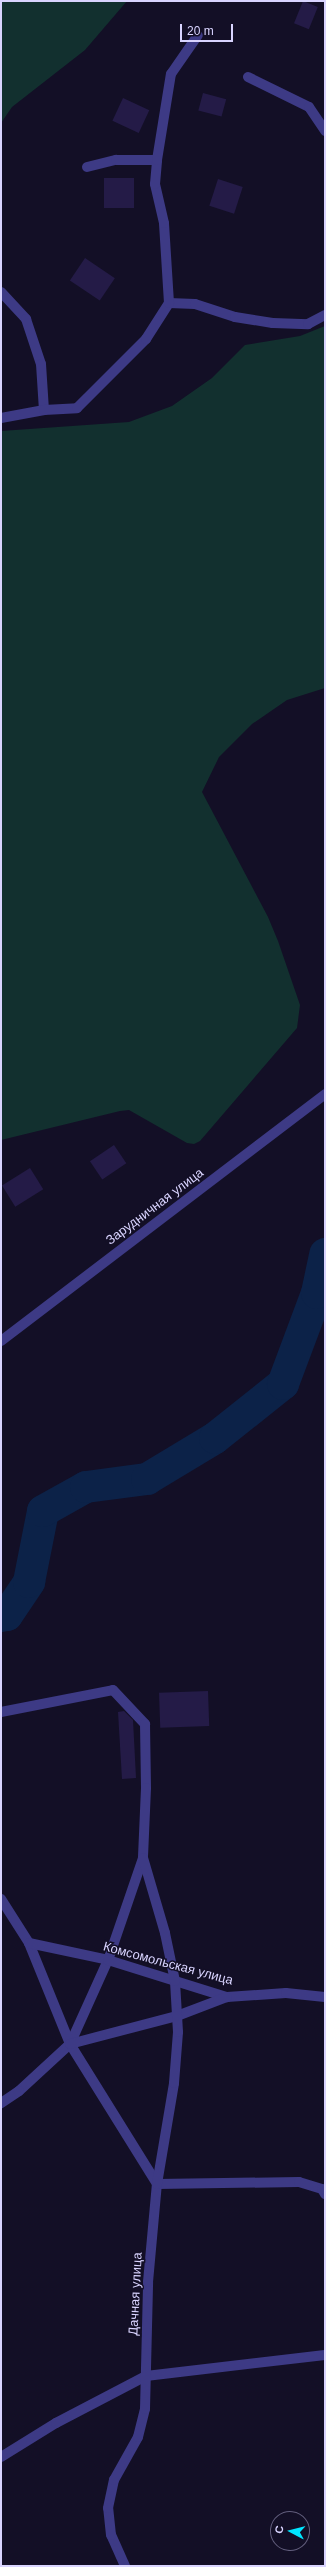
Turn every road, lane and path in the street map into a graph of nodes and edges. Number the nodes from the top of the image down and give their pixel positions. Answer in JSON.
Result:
{"nodes":[{"id":1,"x":198,"y":35,"type":"dead end"},
{"id":2,"x":248,"y":76,"type":"dead end"},
{"id":3,"x":325,"y":131,"type":"edge"},
{"id":4,"x":157,"y":160,"type":"junction"},
{"id":5,"x":87,"y":166,"type":"dead end"},
{"id":6,"x":1,"y":292,"type":"edge"},
{"id":7,"x":169,"y":303,"type":"junction"},
{"id":8,"x":325,"y":315,"type":"edge"},
{"id":9,"x":44,"y":410,"type":"junction"},
{"id":10,"x":1,"y":418,"type":"edge"},
{"id":11,"x":325,"y":1094,"type":"edge"},
{"id":12,"x":1,"y":1341,"type":"edge"},
{"id":13,"x":1,"y":1712,"type":"edge"},
{"id":14,"x":143,"y":1858,"type":"junction"},
{"id":15,"x":1,"y":1899,"type":"edge"},
{"id":16,"x":29,"y":1943,"type":"junction"},
{"id":17,"x":108,"y":1960,"type":"junction"},
{"id":18,"x":175,"y":1981,"type":"junction"},
{"id":19,"x":227,"y":1997,"type":"junction"},
{"id":20,"x":325,"y":1998,"type":"edge"},
{"id":21,"x":177,"y":2016,"type":"junction"},
{"id":22,"x":70,"y":2044,"type":"junction"},
{"id":23,"x":1,"y":2103,"type":"edge"},
{"id":24,"x":158,"y":2184,"type":"junction"},
{"id":25,"x":325,"y":2194,"type":"edge"},
{"id":26,"x":325,"y":2355,"type":"edge"},
{"id":27,"x":146,"y":2376,"type":"junction"},
{"id":28,"x":1,"y":2457,"type":"edge"},
{"id":29,"x":126,"y":2566,"type":"edge"}],
"edges":[{"from":1,"to":4,"type":"street"},
{"from":2,"to":3,"type":"street"},
{"from":4,"to":5,"type":"street"},
{"from":4,"to":7,"type":"street"},
{"from":6,"to":9,"type":"street"},
{"from":7,"to":8,"type":"street"},
{"from":7,"to":9,"type":"street"},
{"from":9,"to":10,"type":"street"},
{"from":11,"to":12,"type":"street","name":"Зарудничная улица"},
{"from":13,"to":14,"type":"street"},
{"from":14,"to":17,"type":"street"},
{"from":14,"to":18,"type":"street","name":"Дачная улица"},
{"from":15,"to":16,"type":"street"},
{"from":16,"to":17,"type":"street","name":"Комсомольская улица"},
{"from":16,"to":22,"type":"street"},
{"from":17,"to":18,"type":"street","name":"Комсомольская улица"},
{"from":17,"to":22,"type":"street"},
{"from":18,"to":19,"type":"street","name":"Комсомольская улица"},
{"from":18,"to":21,"type":"street","name":"Дачная улица"},
{"from":19,"to":20,"type":"street","name":"Комсомольская улица"},
{"from":19,"to":21,"type":"street"},
{"from":21,"to":22,"type":"street"},
{"from":21,"to":24,"type":"street","name":"Дачная улица"},
{"from":22,"to":23,"type":"street"},
{"from":22,"to":24,"type":"street"},
{"from":24,"to":25,"type":"street"},
{"from":24,"to":27,"type":"street","name":"Дачная улица"},
{"from":26,"to":27,"type":"street"},
{"from":27,"to":28,"type":"street"},
{"from":27,"to":29,"type":"street","name":"Дачная улица"}]}
